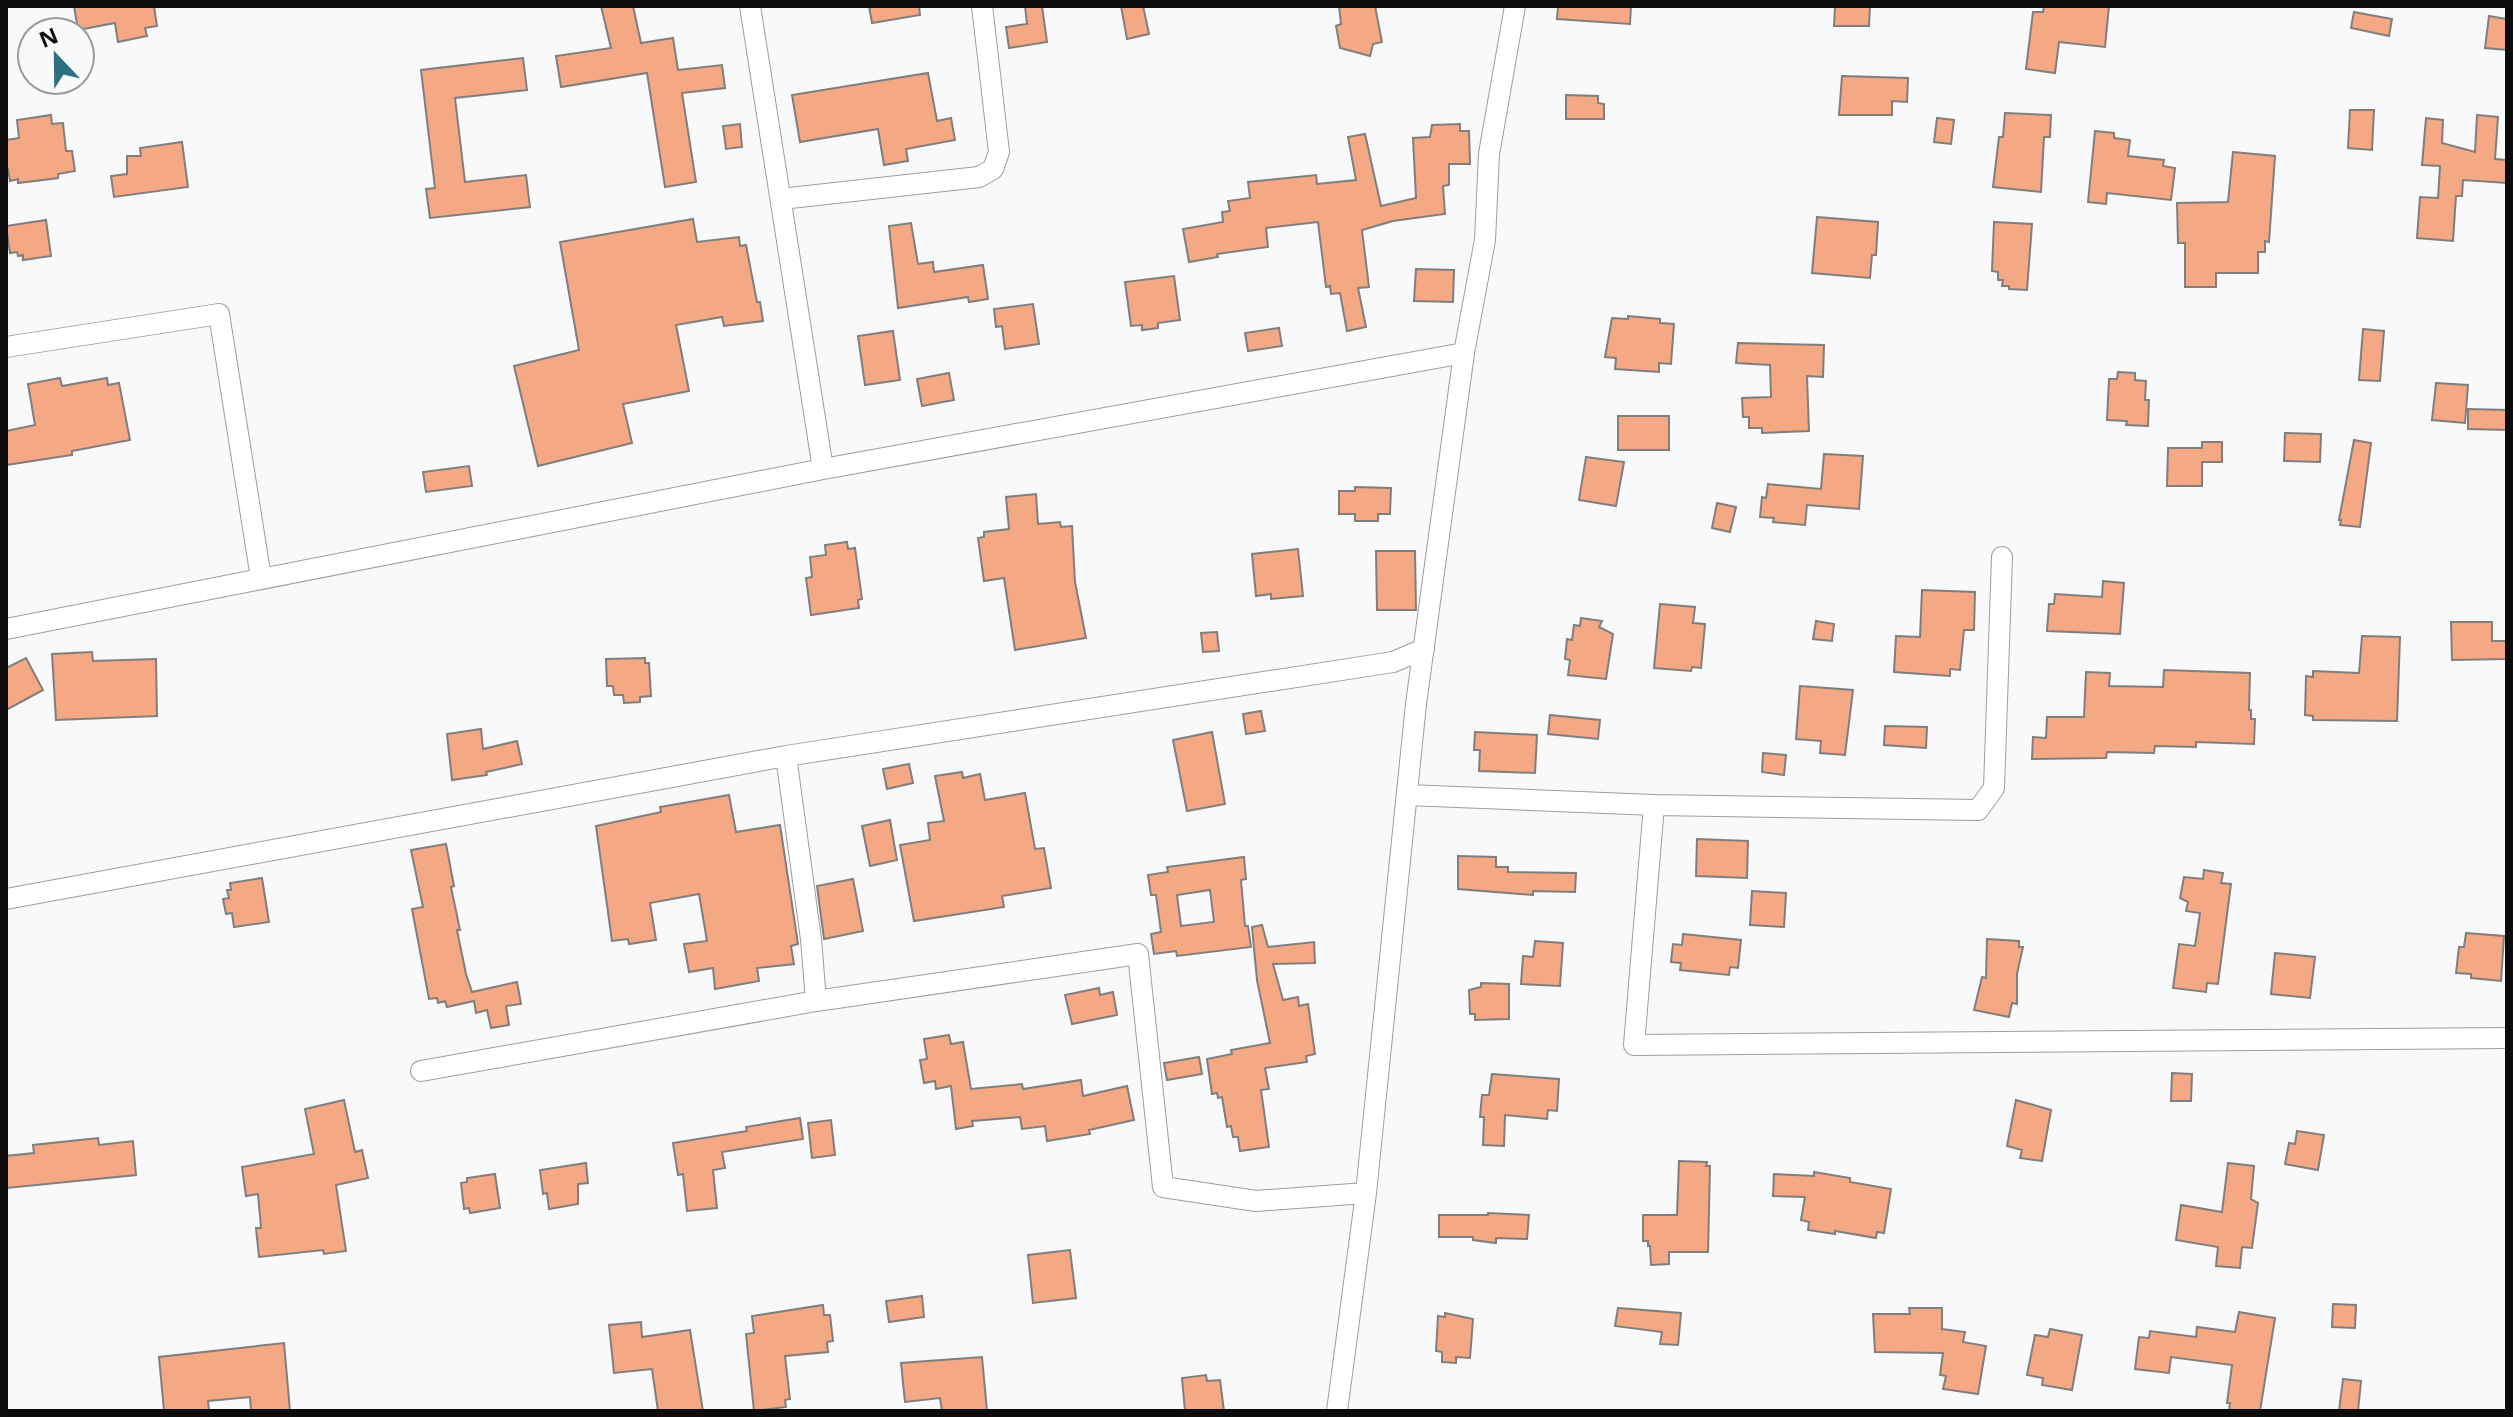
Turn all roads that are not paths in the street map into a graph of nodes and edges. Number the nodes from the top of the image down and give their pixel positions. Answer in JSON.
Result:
{"nodes":[{"id":1,"x":750,"y":6,"type":"edge"},
{"id":2,"x":982,"y":6,"type":"edge"},
{"id":3,"x":1515,"y":6,"type":"edge"},
{"id":4,"x":781,"y":199,"type":"junction"},
{"id":5,"x":6,"y":347,"type":"edge"},
{"id":6,"x":1464,"y":353,"type":"junction"},
{"id":7,"x":823,"y":469,"type":"junction"},
{"id":8,"x":2002,"y":557,"type":"dead end"},
{"id":9,"x":261,"y":578,"type":"junction"},
{"id":10,"x":6,"y":629,"type":"edge"},
{"id":11,"x":1424,"y":649,"type":"junction"},
{"id":12,"x":786,"y":756,"type":"junction"},
{"id":13,"x":1407,"y":795,"type":"junction"},
{"id":14,"x":1654,"y":805,"type":"junction"},
{"id":15,"x":6,"y":899,"type":"edge"},
{"id":16,"x":816,"y":1001,"type":"junction"},
{"id":17,"x":2507,"y":1038,"type":"edge"},
{"id":18,"x":421,"y":1071,"type":"dead end"},
{"id":19,"x":1366,"y":1193,"type":"junction"},
{"id":20,"x":1337,"y":1411,"type":"edge"}],
"edges":[{"from":1,"to":4,"type":"street"},
{"from":2,"to":4,"type":"street"},
{"from":3,"to":6,"type":"street"},
{"from":4,"to":7,"type":"street"},
{"from":5,"to":9,"type":"street"},
{"from":6,"to":7,"type":"street"},
{"from":6,"to":11,"type":"street"},
{"from":7,"to":9,"type":"street"},
{"from":8,"to":14,"type":"street"},
{"from":9,"to":10,"type":"street"},
{"from":11,"to":12,"type":"street"},
{"from":11,"to":13,"type":"street"},
{"from":12,"to":15,"type":"street"},
{"from":12,"to":16,"type":"street"},
{"from":13,"to":14,"type":"street"},
{"from":13,"to":19,"type":"street"},
{"from":14,"to":17,"type":"street"},
{"from":16,"to":18,"type":"street"},
{"from":16,"to":19,"type":"street"},
{"from":19,"to":20,"type":"street"}]}
